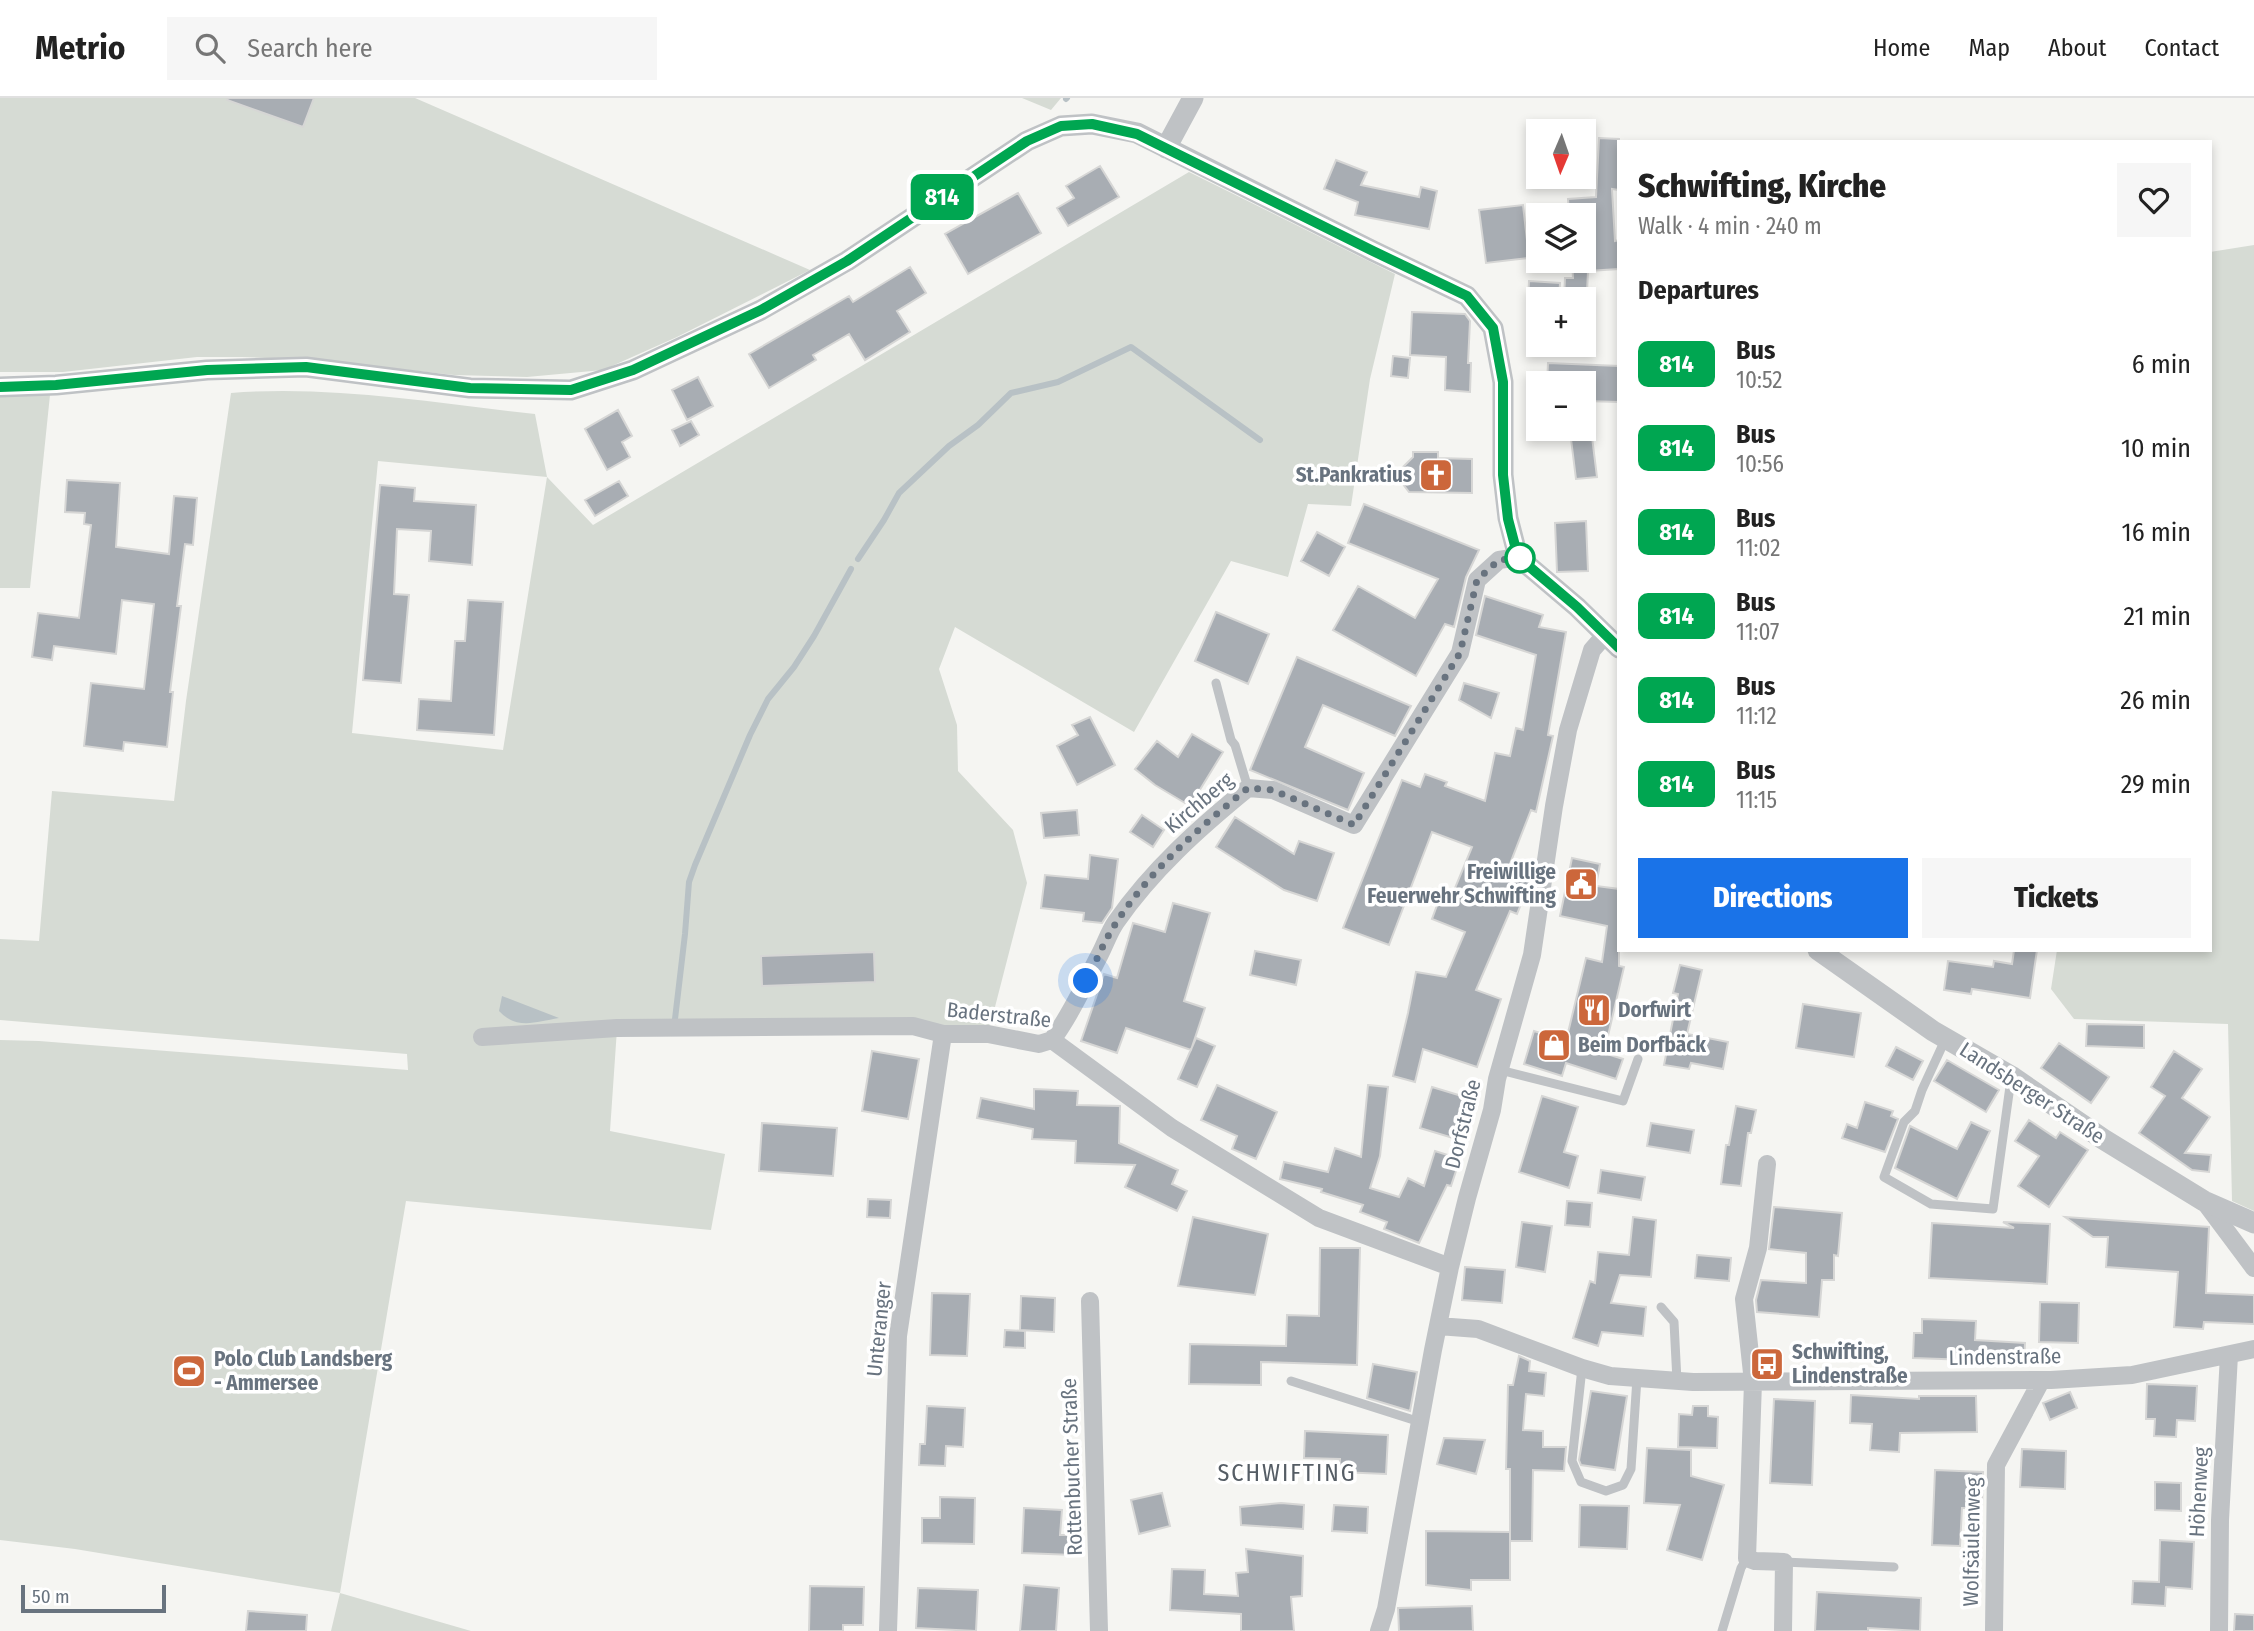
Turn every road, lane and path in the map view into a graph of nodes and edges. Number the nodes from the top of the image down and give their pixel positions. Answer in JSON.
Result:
{"nodes":[{"id":1,"x":1193,"y":98,"type":"edge"},
{"id":2,"x":1166,"y":148,"type":"junction"},
{"id":3,"x":0,"y":387,"type":"edge"},
{"id":4,"x":1518,"y":557,"type":"junction"},
{"id":5,"x":1615,"y":643,"type":"edge"},
{"id":6,"x":1216,"y":683,"type":"dead end"},
{"id":7,"x":1248,"y":788,"type":"junction"},
{"id":8,"x":1821,"y":952,"type":"edge"},
{"id":9,"x":943,"y":1034,"type":"junction"},
{"id":10,"x":482,"y":1037,"type":"dead end"},
{"id":11,"x":1946,"y":1038,"type":"junction"},
{"id":12,"x":1052,"y":1040,"type":"junction"},
{"id":13,"x":1638,"y":1059,"type":"dead end"},
{"id":14,"x":1500,"y":1070,"type":"junction"},
{"id":15,"x":2011,"y":1076,"type":"junction"},
{"id":16,"x":1767,"y":1164,"type":"dead end"},
{"id":17,"x":2204,"y":1201,"type":"junction"},
{"id":18,"x":2254,"y":1223,"type":"edge"},
{"id":19,"x":1450,"y":1267,"type":"junction"},
{"id":20,"x":2254,"y":1268,"type":"edge"},
{"id":21,"x":1090,"y":1301,"type":"dead end"},
{"id":22,"x":1661,"y":1307,"type":"dead end"},
{"id":23,"x":1438,"y":1326,"type":"junction"},
{"id":24,"x":2254,"y":1349,"type":"edge"},
{"id":25,"x":2230,"y":1355,"type":"junction"},
{"id":26,"x":1582,"y":1368,"type":"junction"},
{"id":27,"x":1637,"y":1378,"type":"junction"},
{"id":28,"x":1291,"y":1381,"type":"dead end"},
{"id":29,"x":1678,"y":1381,"type":"junction"},
{"id":30,"x":2041,"y":1381,"type":"junction"},
{"id":31,"x":1754,"y":1382,"type":"junction"},
{"id":32,"x":1420,"y":1422,"type":"junction"},
{"id":33,"x":1747,"y":1558,"type":"junction"},
{"id":34,"x":1784,"y":1562,"type":"junction"},
{"id":35,"x":1894,"y":1567,"type":"dead end"},
{"id":36,"x":888,"y":1631,"type":"edge"},
{"id":37,"x":1099,"y":1631,"type":"edge"},
{"id":38,"x":1380,"y":1631,"type":"edge"},
{"id":39,"x":1722,"y":1631,"type":"edge"},
{"id":40,"x":1783,"y":1631,"type":"edge"},
{"id":41,"x":1993,"y":1631,"type":"edge"},
{"id":42,"x":2219,"y":1631,"type":"edge"}],
"edges":[{"from":1,"to":2,"type":"street"},
{"from":2,"to":3,"type":"street"},
{"from":2,"to":4,"type":"street"},
{"from":4,"to":5,"type":"street"},
{"from":4,"to":7,"type":"street","name":"Kirchberg"},
{"from":5,"to":14,"type":"street","name":"Dorfstraße"},
{"from":6,"to":7,"type":"lane"},
{"from":7,"to":12,"type":"street","name":"Kirchberg"},
{"from":8,"to":11,"type":"street","name":"Landsberger Straße"},
{"from":9,"to":10,"type":"street","name":"Baderstraße"},
{"from":9,"to":12,"type":"street","name":"Baderstraße"},
{"from":9,"to":36,"type":"street","name":"Unteranger"},
{"from":11,"to":15,"type":"street","name":"Landsberger Straße"},
{"from":11,"to":15,"type":"lane"},
{"from":12,"to":19,"type":"street","name":"Baderstraße"},
{"from":13,"to":14,"type":"lane"},
{"from":14,"to":19,"type":"street","name":"Dorfstraße"},
{"from":15,"to":17,"type":"street","name":"Landsberger Straße"},
{"from":16,"to":31,"type":"street"},
{"from":17,"to":18,"type":"street","name":"Landsberger Straße"},
{"from":17,"to":20,"type":"street"},
{"from":19,"to":23,"type":"street","name":"Dorfstraße"},
{"from":21,"to":37,"type":"street","name":"Rottenbucher Straße"},
{"from":22,"to":29,"type":"lane"},
{"from":23,"to":26,"type":"street","name":"Lindenstraße"},
{"from":23,"to":32,"type":"street","name":"Dorfstraße"},
{"from":24,"to":25,"type":"street","name":"Lindenstraße"},
{"from":25,"to":30,"type":"street","name":"Lindenstraße"},
{"from":25,"to":42,"type":"street","name":"Höhenweg"},
{"from":26,"to":27,"type":"street","name":"Lindenstraße"},
{"from":26,"to":27,"type":"lane"},
{"from":27,"to":29,"type":"street","name":"Lindenstraße"},
{"from":28,"to":32,"type":"lane"},
{"from":29,"to":31,"type":"street","name":"Lindenstraße"},
{"from":30,"to":31,"type":"street","name":"Lindenstraße"},
{"from":30,"to":41,"type":"street","name":"Wolfsäulenweg"},
{"from":31,"to":33,"type":"street"},
{"from":32,"to":38,"type":"street","name":"Dorfstraße"},
{"from":33,"to":34,"type":"street"},
{"from":33,"to":39,"type":"lane"},
{"from":34,"to":35,"type":"lane"},
{"from":34,"to":40,"type":"street"}]}
